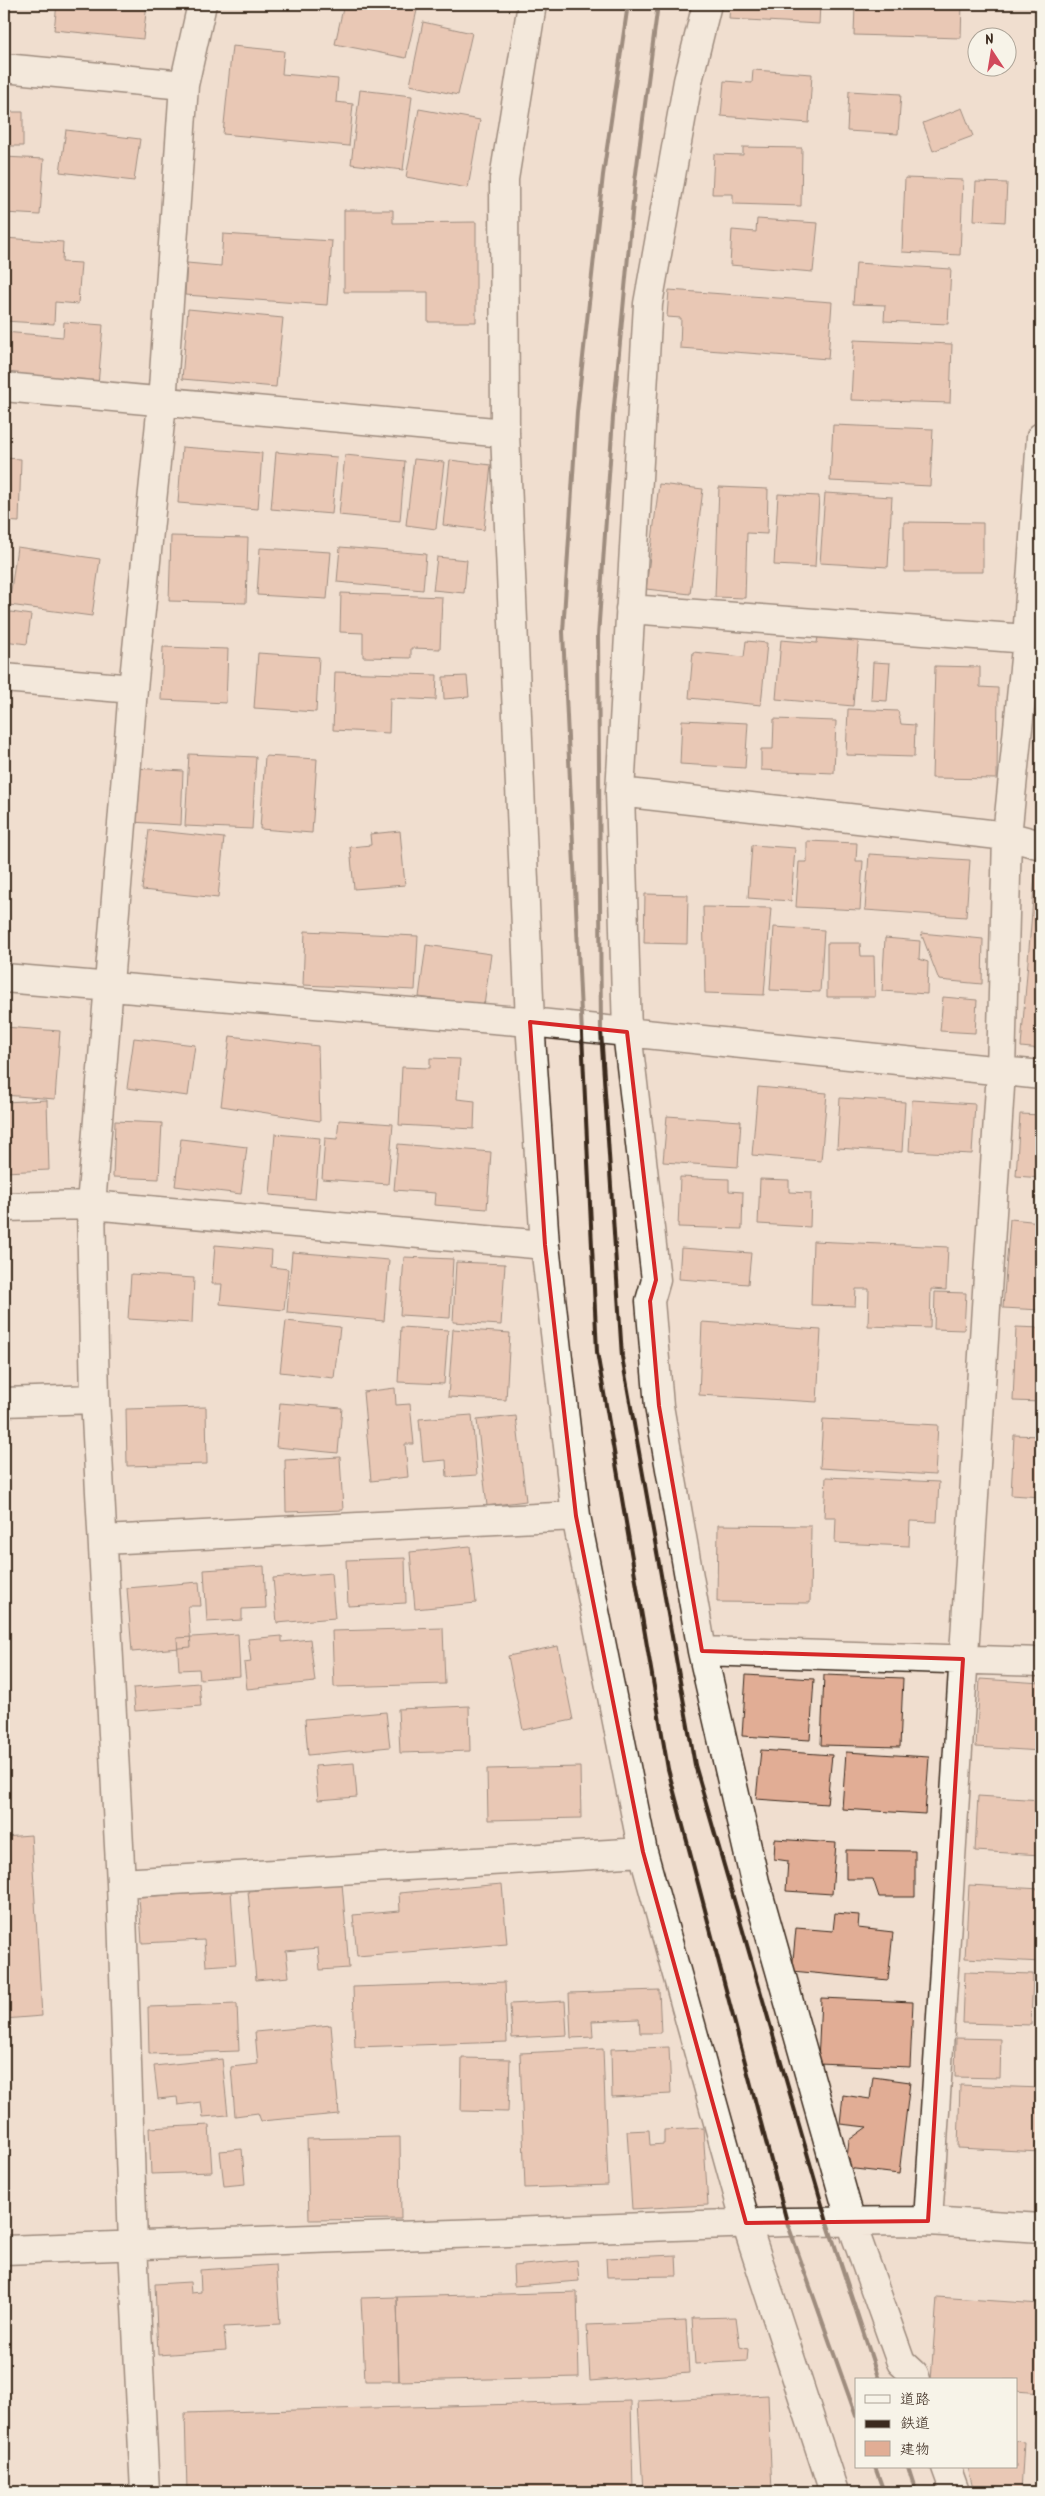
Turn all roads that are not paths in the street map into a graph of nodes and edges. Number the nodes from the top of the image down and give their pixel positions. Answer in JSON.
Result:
{"nodes":[{"id":1,"x":202,"y":4,"type":"edge"},
{"id":2,"x":532,"y":4,"type":"edge"},
{"id":3,"x":707,"y":4,"type":"edge"},
{"id":4,"x":4,"y":68,"type":"edge"},
{"id":5,"x":184,"y":85,"type":"junction"},
{"id":6,"x":4,"y":388,"type":"edge"},
{"id":7,"x":162,"y":403,"type":"junction"},
{"id":8,"x":505,"y":433,"type":"junction"},
{"id":9,"x":1041,"y":437,"type":"edge"},
{"id":10,"x":630,"y":609,"type":"junction"},
{"id":11,"x":1034,"y":641,"type":"edge"},
{"id":12,"x":4,"y":678,"type":"edge"},
{"id":13,"x":133,"y":689,"type":"junction"},
{"id":14,"x":620,"y":792,"type":"junction"},
{"id":15,"x":1007,"y":836,"type":"junction"},
{"id":16,"x":1041,"y":845,"type":"edge"},
{"id":17,"x":4,"y":978,"type":"edge"},
{"id":18,"x":108,"y":988,"type":"junction"},
{"id":19,"x":530,"y":1022,"type":"junction"},
{"id":20,"x":627,"y":1032,"type":"junction"},
{"id":21,"x":1001,"y":1071,"type":"junction"},
{"id":22,"x":1041,"y":1075,"type":"edge"},
{"id":23,"x":91,"y":1205,"type":"junction"},
{"id":24,"x":4,"y":1207,"type":"edge"},
{"id":25,"x":545,"y":1245,"type":"junction"},
{"id":26,"x":95,"y":1398,"type":"junction"},
{"id":27,"x":4,"y":1402,"type":"edge"},
{"id":28,"x":576,"y":1516,"type":"junction"},
{"id":29,"x":103,"y":1540,"type":"junction"},
{"id":30,"x":702,"y":1651,"type":"junction"},
{"id":31,"x":962,"y":1659,"type":"junction"},
{"id":32,"x":1041,"y":1662,"type":"edge"},
{"id":33,"x":643,"y":1852,"type":"junction"},
{"id":34,"x":121,"y":1883,"type":"junction"},
{"id":35,"x":928,"y":2221,"type":"junction"},
{"id":36,"x":851,"y":2222,"type":"junction"},
{"id":37,"x":746,"y":2223,"type":"junction"},
{"id":38,"x":1041,"y":2228,"type":"edge"},
{"id":39,"x":133,"y":2245,"type":"junction"},
{"id":40,"x":4,"y":2250,"type":"edge"},
{"id":41,"x":915,"y":2378,"type":"edge"},
{"id":42,"x":946,"y":2468,"type":"edge"},
{"id":43,"x":145,"y":2492,"type":"edge"},
{"id":44,"x":834,"y":2492,"type":"edge"},
{"id":45,"x":955,"y":2492,"type":"edge"}],
"edges":[{"from":1,"to":5,"type":"street"},
{"from":2,"to":8,"type":"street"},
{"from":3,"to":10,"type":"street"},
{"from":4,"to":5,"type":"street"},
{"from":5,"to":7,"type":"street"},
{"from":6,"to":7,"type":"street"},
{"from":7,"to":8,"type":"street"},
{"from":7,"to":13,"type":"street"},
{"from":8,"to":19,"type":"street"},
{"from":9,"to":11,"type":"street"},
{"from":10,"to":11,"type":"street"},
{"from":10,"to":14,"type":"street"},
{"from":11,"to":15,"type":"street"},
{"from":12,"to":13,"type":"street"},
{"from":13,"to":18,"type":"street"},
{"from":14,"to":15,"type":"street"},
{"from":14,"to":20,"type":"street"},
{"from":15,"to":16,"type":"street"},
{"from":15,"to":21,"type":"street"},
{"from":17,"to":18,"type":"street"},
{"from":18,"to":19,"type":"street"},
{"from":18,"to":23,"type":"street"},
{"from":19,"to":20,"type":"street"},
{"from":19,"to":25,"type":"street"},
{"from":20,"to":21,"type":"street"},
{"from":20,"to":30,"type":"street"},
{"from":21,"to":22,"type":"street"},
{"from":21,"to":31,"type":"street"},
{"from":23,"to":24,"type":"street"},
{"from":23,"to":25,"type":"street"},
{"from":23,"to":26,"type":"street"},
{"from":25,"to":28,"type":"street"},
{"from":26,"to":27,"type":"street"},
{"from":26,"to":29,"type":"street"},
{"from":28,"to":29,"type":"street"},
{"from":28,"to":33,"type":"street"},
{"from":29,"to":34,"type":"street"},
{"from":30,"to":31,"type":"street"},
{"from":30,"to":36,"type":"street"},
{"from":31,"to":32,"type":"street"},
{"from":31,"to":35,"type":"street"},
{"from":33,"to":34,"type":"street"},
{"from":33,"to":37,"type":"street"},
{"from":34,"to":39,"type":"street"},
{"from":35,"to":36,"type":"street"},
{"from":35,"to":38,"type":"street"},
{"from":36,"to":37,"type":"street"},
{"from":36,"to":41,"type":"street"},
{"from":37,"to":39,"type":"street"},
{"from":37,"to":44,"type":"street"},
{"from":39,"to":40,"type":"street"},
{"from":39,"to":43,"type":"street"},
{"from":42,"to":45,"type":"street"}]}
